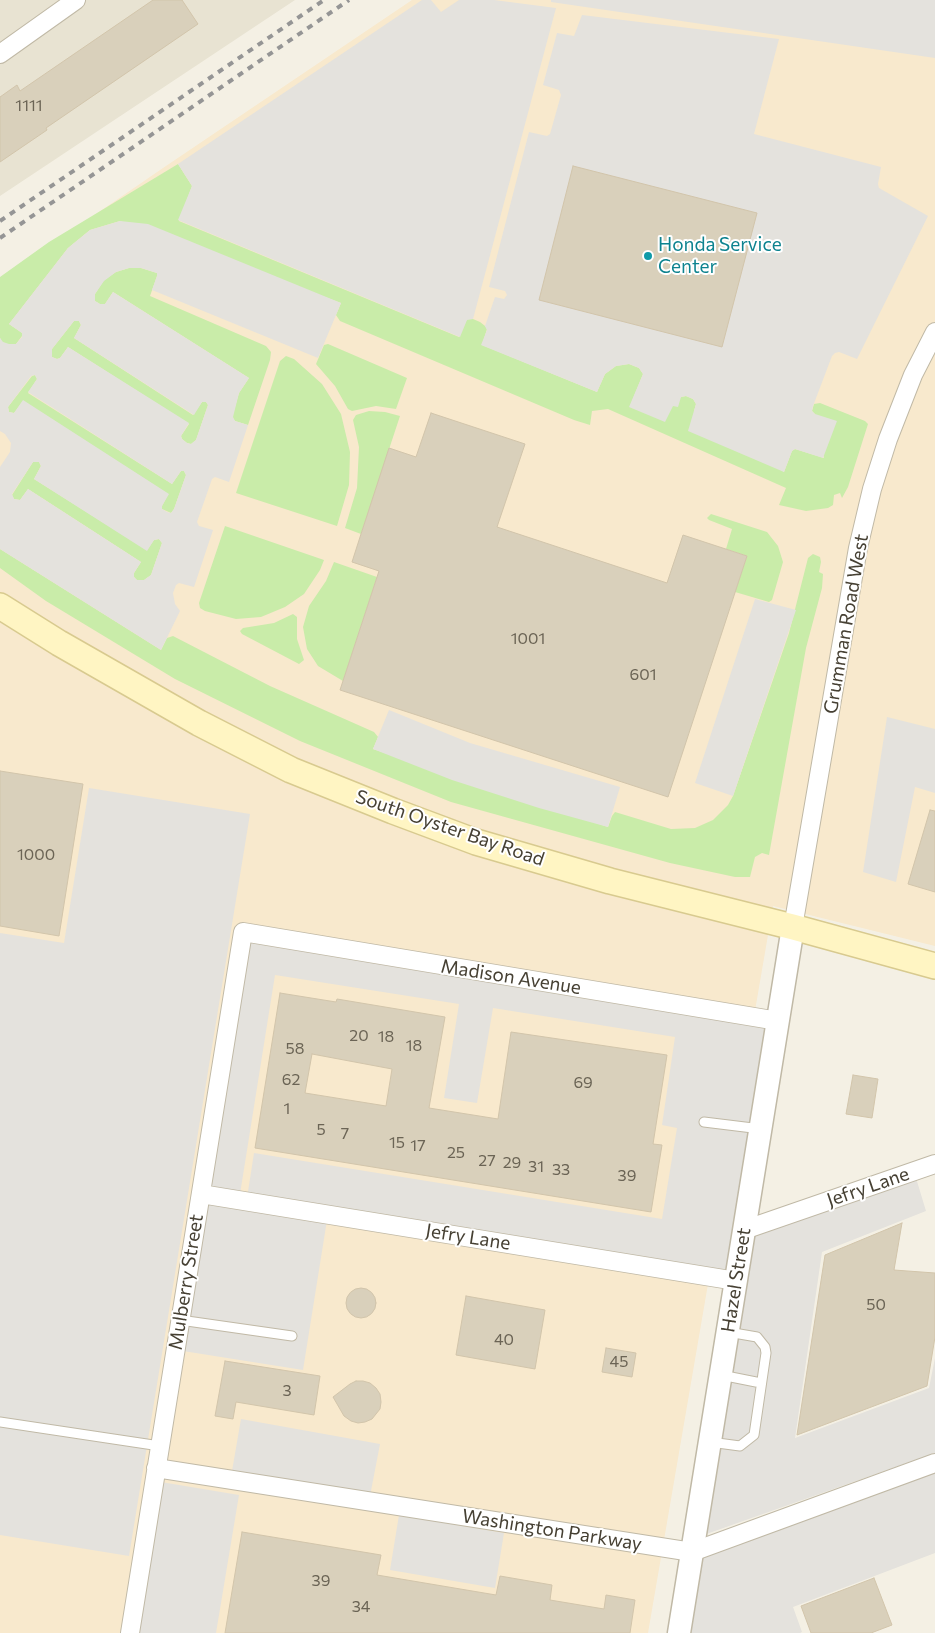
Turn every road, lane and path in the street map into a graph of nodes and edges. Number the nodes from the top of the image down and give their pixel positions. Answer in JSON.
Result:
{"nodes":[{"id":1,"x":76,"y":0,"type":"edge"},
{"id":2,"x":0,"y":54,"type":"edge"},
{"id":3,"x":935,"y":332,"type":"edge"},
{"id":4,"x":0,"y":606,"type":"edge"},
{"id":5,"x":793,"y":927,"type":"junction"},
{"id":6,"x":243,"y":932,"type":"joint"},
{"id":7,"x":935,"y":966,"type":"edge"},
{"id":8,"x":778,"y":1021,"type":"junction"},
{"id":9,"x":704,"y":1122,"type":"dead end"},
{"id":10,"x":761,"y":1129,"type":"junction"},
{"id":11,"x":935,"y":1164,"type":"edge"},
{"id":12,"x":201,"y":1194,"type":"junction"},
{"id":13,"x":744,"y":1230,"type":"junction"},
{"id":14,"x":736,"y":1281,"type":"junction"},
{"id":15,"x":180,"y":1320,"type":"junction"},
{"id":16,"x":728,"y":1332,"type":"junction"},
{"id":17,"x":292,"y":1336,"type":"dead end"},
{"id":18,"x":721,"y":1375,"type":"junction"},
{"id":19,"x":762,"y":1383,"type":"junction"},
{"id":20,"x":0,"y":1422,"type":"edge"},
{"id":21,"x":710,"y":1442,"type":"junction"},
{"id":22,"x":160,"y":1446,"type":"junction"},
{"id":23,"x":935,"y":1463,"type":"edge"},
{"id":24,"x":156,"y":1468,"type":"junction"},
{"id":25,"x":692,"y":1552,"type":"junction"},
{"id":26,"x":130,"y":1633,"type":"edge"},
{"id":27,"x":679,"y":1633,"type":"edge"}],
"edges":[{"from":1,"to":2,"type":"street"},
{"from":3,"to":5,"type":"street","name":"Grumman Road West"},
{"from":4,"to":5,"type":"main road","name":"South Oyster Bay Road"},
{"from":5,"to":7,"type":"main road","name":"South Oyster Bay Road"},
{"from":5,"to":8,"type":"street","name":"Hazel Street"},
{"from":6,"to":8,"type":"street","name":"Madison Avenue"},
{"from":6,"to":12,"type":"street","name":"Mulberry Street"},
{"from":8,"to":10,"type":"street","name":"Hazel Street"},
{"from":9,"to":10,"type":"lane"},
{"from":10,"to":13,"type":"street","name":"Hazel Street"},
{"from":11,"to":13,"type":"street","name":"Jefry Lane"},
{"from":12,"to":14,"type":"street","name":"Jefry Lane"},
{"from":12,"to":15,"type":"street","name":"Mulberry Street"},
{"from":13,"to":14,"type":"street","name":"Hazel Street"},
{"from":14,"to":16,"type":"street","name":"Hazel Street"},
{"from":15,"to":17,"type":"lane"},
{"from":15,"to":22,"type":"street","name":"Mulberry Street"},
{"from":16,"to":18,"type":"street","name":"Hazel Street"},
{"from":16,"to":19,"type":"lane"},
{"from":18,"to":19,"type":"lane"},
{"from":18,"to":21,"type":"street","name":"Hazel Street"},
{"from":19,"to":21,"type":"lane"},
{"from":20,"to":22,"type":"lane"},
{"from":21,"to":25,"type":"street","name":"Hazel Street"},
{"from":22,"to":24,"type":"street","name":"Mulberry Street"},
{"from":23,"to":25,"type":"street","name":"Washington Parkway"},
{"from":24,"to":25,"type":"street","name":"Washington Parkway"},
{"from":24,"to":26,"type":"street","name":"Mulberry Street"},
{"from":25,"to":27,"type":"street","name":"Hazel Street"}]}
